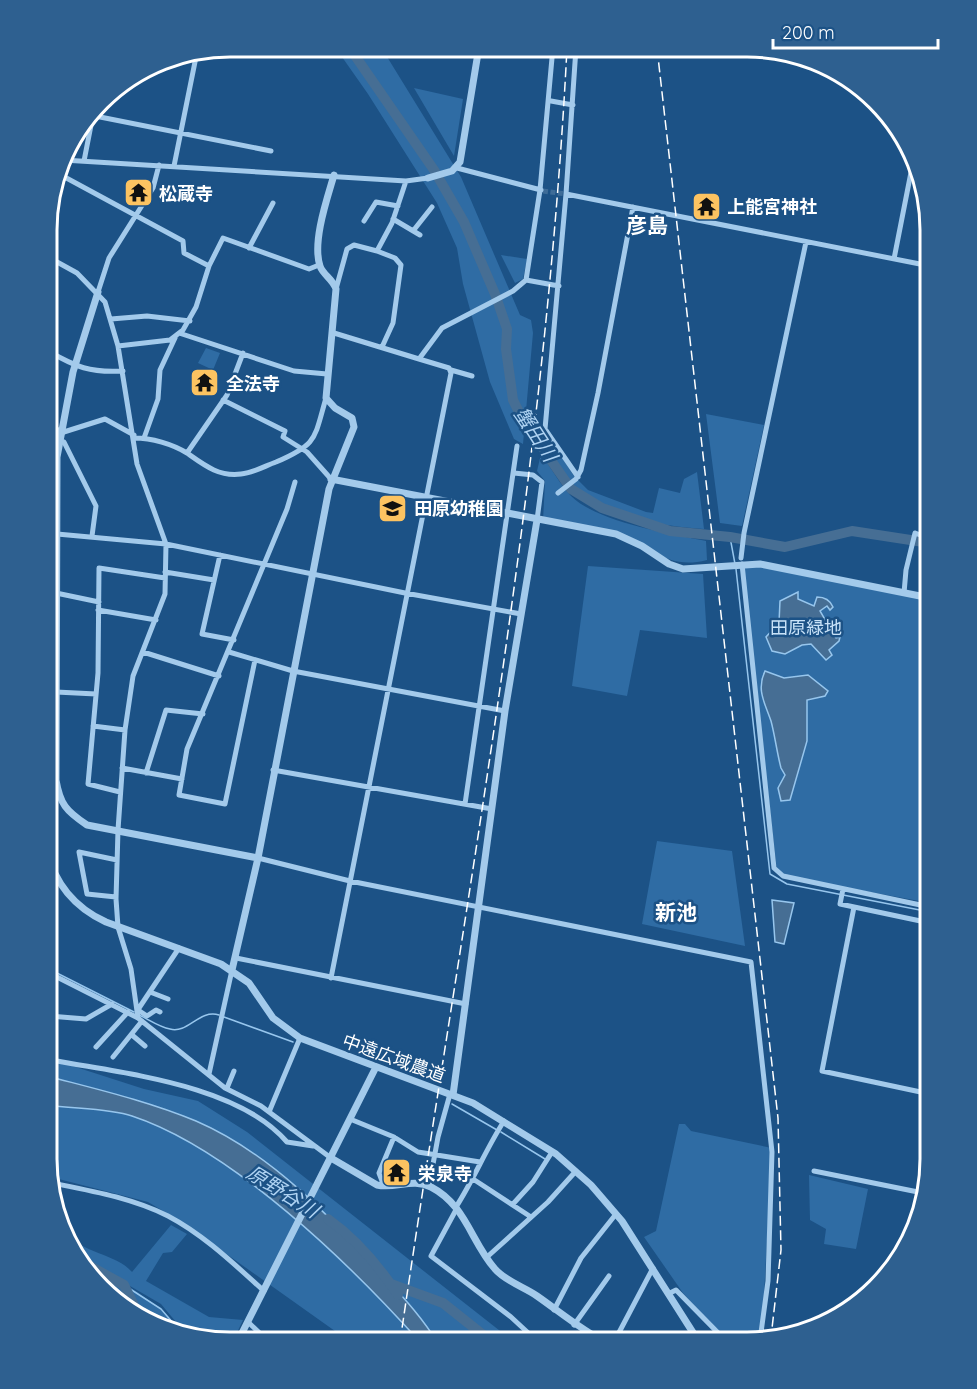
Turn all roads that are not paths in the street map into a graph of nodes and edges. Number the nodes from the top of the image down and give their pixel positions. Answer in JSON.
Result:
{"nodes":[{"id":1,"x":477,"y":57,"type":"edge"},
{"id":2,"x":553,"y":57,"type":"edge"},
{"id":3,"x":576,"y":57,"type":"edge"},
{"id":4,"x":195,"y":61,"type":"edge"},
{"id":5,"x":551,"y":101,"type":"junction"},
{"id":6,"x":573,"y":105,"type":"junction"},
{"id":7,"x":100,"y":116,"type":"edge"},
{"id":8,"x":89,"y":130,"type":"edge"},
{"id":9,"x":181,"y":133,"type":"junction"},
{"id":10,"x":271,"y":151,"type":"dead end"},
{"id":11,"x":72,"y":160,"type":"edge"},
{"id":12,"x":84,"y":160,"type":"junction"},
{"id":13,"x":159,"y":165,"type":"junction"},
{"id":14,"x":174,"y":166,"type":"junction"},
{"id":15,"x":454,"y":170,"type":"junction"},
{"id":16,"x":911,"y":174,"type":"edge"},
{"id":17,"x":334,"y":176,"type":"junction"},
{"id":18,"x":65,"y":177,"type":"edge"},
{"id":19,"x":428,"y":178,"type":"joint"},
{"id":20,"x":406,"y":181,"type":"junction"},
{"id":21,"x":542,"y":190,"type":"junction"},
{"id":22,"x":566,"y":194,"type":"junction"},
{"id":23,"x":273,"y":203,"type":"dead end"},
{"id":24,"x":398,"y":206,"type":"junction"},
{"id":25,"x":432,"y":207,"type":"dead end"},
{"id":26,"x":633,"y":207,"type":"junction"},
{"id":27,"x":135,"y":215,"type":"junction"},
{"id":28,"x":393,"y":219,"type":"junction"},
{"id":29,"x":364,"y":222,"type":"dead end"},
{"id":30,"x":413,"y":231,"type":"junction"},
{"id":31,"x":420,"y":235,"type":"dead end"},
{"id":32,"x":806,"y":242,"type":"junction"},
{"id":33,"x":249,"y":248,"type":"junction"},
{"id":34,"x":377,"y":251,"type":"junction"},
{"id":35,"x":894,"y":259,"type":"junction"},
{"id":36,"x":57,"y":262,"type":"edge"},
{"id":37,"x":920,"y":264,"type":"edge"},
{"id":38,"x":320,"y":265,"type":"junction"},
{"id":39,"x":209,"y":266,"type":"junction"},
{"id":40,"x":526,"y":280,"type":"junction"},
{"id":41,"x":559,"y":286,"type":"junction"},
{"id":42,"x":336,"y":289,"type":"junction"},
{"id":43,"x":98,"y":292,"type":"junction"},
{"id":44,"x":111,"y":318,"type":"junction"},
{"id":45,"x":190,"y":321,"type":"junction"},
{"id":46,"x":334,"y":333,"type":"junction"},
{"id":47,"x":178,"y":334,"type":"junction"},
{"id":48,"x":118,"y":346,"type":"junction"},
{"id":49,"x":382,"y":348,"type":"junction"},
{"id":50,"x":243,"y":353,"type":"junction"},
{"id":51,"x":57,"y":356,"type":"edge"},
{"id":52,"x":419,"y":359,"type":"junction"},
{"id":53,"x":75,"y":367,"type":"junction"},
{"id":54,"x":451,"y":370,"type":"junction"},
{"id":55,"x":123,"y":371,"type":"junction"},
{"id":56,"x":327,"y":374,"type":"junction"},
{"id":57,"x":472,"y":376,"type":"dead end"},
{"id":58,"x":326,"y":398,"type":"junction"},
{"id":59,"x":223,"y":400,"type":"junction"},
{"id":60,"x":57,"y":429,"type":"edge"},
{"id":61,"x":60,"y":432,"type":"junction"},
{"id":62,"x":57,"y":433,"type":"edge"},
{"id":63,"x":134,"y":436,"type":"junction"},
{"id":64,"x":144,"y":438,"type":"junction"},
{"id":65,"x":59,"y":441,"type":"junction"},
{"id":66,"x":517,"y":446,"type":"dead end"},
{"id":67,"x":302,"y":450,"type":"junction"},
{"id":68,"x":187,"y":453,"type":"junction"},
{"id":69,"x":514,"y":473,"type":"junction"},
{"id":70,"x":577,"y":478,"type":"junction"},
{"id":71,"x":332,"y":479,"type":"junction"},
{"id":72,"x":295,"y":482,"type":"dead end"},
{"id":73,"x":558,"y":493,"type":"dead end"},
{"id":74,"x":426,"y":498,"type":"junction"},
{"id":75,"x":509,"y":514,"type":"junction"},
{"id":76,"x":537,"y":520,"type":"junction"},
{"id":77,"x":57,"y":531,"type":"joint"},
{"id":78,"x":920,"y":535,"type":"edge"},
{"id":79,"x":92,"y":536,"type":"junction"},
{"id":80,"x":166,"y":544,"type":"junction"},
{"id":81,"x":220,"y":555,"type":"junction"},
{"id":82,"x":741,"y":561,"type":"junction"},
{"id":83,"x":265,"y":564,"type":"junction"},
{"id":84,"x":312,"y":574,"type":"junction"},
{"id":85,"x":165,"y":575,"type":"junction"},
{"id":86,"x":214,"y":580,"type":"junction"},
{"id":87,"x":57,"y":593,"type":"edge"},
{"id":88,"x":405,"y":593,"type":"junction"},
{"id":89,"x":904,"y":593,"type":"junction"},
{"id":90,"x":920,"y":596,"type":"edge"},
{"id":91,"x":99,"y":602,"type":"junction"},
{"id":92,"x":99,"y":610,"type":"junction"},
{"id":93,"x":495,"y":611,"type":"junction"},
{"id":94,"x":522,"y":614,"type":"junction"},
{"id":95,"x":156,"y":620,"type":"junction"},
{"id":96,"x":234,"y":640,"type":"junction"},
{"id":97,"x":143,"y":652,"type":"junction"},
{"id":98,"x":229,"y":652,"type":"junction"},
{"id":99,"x":255,"y":660,"type":"junction"},
{"id":100,"x":293,"y":671,"type":"junction"},
{"id":101,"x":219,"y":676,"type":"junction"},
{"id":102,"x":388,"y":690,"type":"junction"},
{"id":103,"x":57,"y":692,"type":"edge"},
{"id":104,"x":96,"y":694,"type":"junction"},
{"id":105,"x":481,"y":708,"type":"junction"},
{"id":106,"x":505,"y":711,"type":"junction"},
{"id":107,"x":203,"y":714,"type":"junction"},
{"id":108,"x":93,"y":726,"type":"junction"},
{"id":109,"x":125,"y":730,"type":"junction"},
{"id":110,"x":122,"y":768,"type":"junction"},
{"id":111,"x":273,"y":770,"type":"junction"},
{"id":112,"x":146,"y":773,"type":"junction"},
{"id":113,"x":182,"y":779,"type":"junction"},
{"id":114,"x":369,"y":786,"type":"junction"},
{"id":115,"x":57,"y":787,"type":"edge"},
{"id":116,"x":120,"y":792,"type":"junction"},
{"id":117,"x":465,"y":804,"type":"junction"},
{"id":118,"x":492,"y":809,"type":"junction"},
{"id":119,"x":118,"y":830,"type":"junction"},
{"id":120,"x":258,"y":858,"type":"junction"},
{"id":121,"x":117,"y":860,"type":"junction"},
{"id":122,"x":57,"y":876,"type":"edge"},
{"id":123,"x":350,"y":881,"type":"junction"},
{"id":124,"x":843,"y":889,"type":"junction"},
{"id":125,"x":116,"y":897,"type":"junction"},
{"id":126,"x":477,"y":905,"type":"junction"},
{"id":127,"x":920,"y":905,"type":"edge"},
{"id":128,"x":854,"y":907,"type":"junction"},
{"id":129,"x":920,"y":921,"type":"edge"},
{"id":130,"x":118,"y":927,"type":"junction"},
{"id":131,"x":179,"y":948,"type":"junction"},
{"id":132,"x":236,"y":958,"type":"junction"},
{"id":133,"x":232,"y":970,"type":"junction"},
{"id":134,"x":57,"y":977,"type":"edge"},
{"id":135,"x":331,"y":978,"type":"junction"},
{"id":136,"x":150,"y":992,"type":"junction"},
{"id":137,"x":168,"y":999,"type":"dead end"},
{"id":138,"x":112,"y":1004,"type":"junction"},
{"id":139,"x":466,"y":1004,"type":"junction"},
{"id":140,"x":138,"y":1011,"type":"junction"},
{"id":141,"x":128,"y":1012,"type":"junction"},
{"id":142,"x":160,"y":1012,"type":"dead end"},
{"id":143,"x":57,"y":1017,"type":"edge"},
{"id":144,"x":140,"y":1019,"type":"junction"},
{"id":145,"x":132,"y":1035,"type":"junction"},
{"id":146,"x":300,"y":1038,"type":"junction"},
{"id":147,"x":145,"y":1046,"type":"dead end"},
{"id":148,"x":96,"y":1047,"type":"dead end"},
{"id":149,"x":113,"y":1057,"type":"dead end"},
{"id":150,"x":57,"y":1061,"type":"edge"},
{"id":151,"x":376,"y":1067,"type":"junction"},
{"id":152,"x":234,"y":1071,"type":"dead end"},
{"id":153,"x":210,"y":1074,"type":"junction"},
{"id":154,"x":227,"y":1089,"type":"junction"},
{"id":155,"x":920,"y":1092,"type":"edge"},
{"id":156,"x":451,"y":1094,"type":"junction"},
{"id":157,"x":269,"y":1112,"type":"junction"},
{"id":158,"x":350,"y":1119,"type":"junction"},
{"id":159,"x":504,"y":1121,"type":"junction"},
{"id":160,"x":394,"y":1137,"type":"junction"},
{"id":161,"x":314,"y":1146,"type":"junction"},
{"id":162,"x":552,"y":1152,"type":"junction"},
{"id":163,"x":434,"y":1156,"type":"junction"},
{"id":164,"x":331,"y":1158,"type":"junction"},
{"id":165,"x":480,"y":1162,"type":"junction"},
{"id":166,"x":576,"y":1171,"type":"junction"},
{"id":167,"x":814,"y":1171,"type":"dead end"},
{"id":168,"x":473,"y":1179,"type":"junction"},
{"id":169,"x":58,"y":1184,"type":"edge"},
{"id":170,"x":384,"y":1186,"type":"junction"},
{"id":171,"x":429,"y":1186,"type":"junction"},
{"id":172,"x":917,"y":1192,"type":"edge"},
{"id":173,"x":513,"y":1204,"type":"junction"},
{"id":174,"x":456,"y":1207,"type":"junction"},
{"id":175,"x":616,"y":1214,"type":"junction"},
{"id":176,"x":531,"y":1217,"type":"junction"},
{"id":177,"x":487,"y":1257,"type":"junction"},
{"id":178,"x":653,"y":1268,"type":"junction"},
{"id":179,"x":609,"y":1276,"type":"dead end"},
{"id":180,"x":265,"y":1288,"type":"junction"},
{"id":181,"x":668,"y":1294,"type":"junction"},
{"id":182,"x":554,"y":1310,"type":"junction"},
{"id":183,"x":248,"y":1322,"type":"junction"},
{"id":184,"x":574,"y":1324,"type":"junction"},
{"id":185,"x":761,"y":1331,"type":"edge"},
{"id":186,"x":243,"y":1332,"type":"edge"},
{"id":187,"x":259,"y":1332,"type":"edge"},
{"id":188,"x":527,"y":1332,"type":"edge"},
{"id":189,"x":588,"y":1332,"type":"edge"},
{"id":190,"x":619,"y":1332,"type":"edge"},
{"id":191,"x":693,"y":1332,"type":"edge"},
{"id":192,"x":717,"y":1332,"type":"edge"}],
"edges":[{"from":1,"to":15,"type":"street"},
{"from":2,"to":5,"type":"street"},
{"from":3,"to":6,"type":"street"},
{"from":4,"to":9,"type":"street"},
{"from":5,"to":6,"type":"street"},
{"from":5,"to":21,"type":"street"},
{"from":6,"to":22,"type":"street"},
{"from":7,"to":9,"type":"street"},
{"from":8,"to":12,"type":"street"},
{"from":9,"to":10,"type":"street"},
{"from":9,"to":14,"type":"street"},
{"from":11,"to":12,"type":"street"},
{"from":12,"to":13,"type":"street"},
{"from":13,"to":14,"type":"street"},
{"from":13,"to":27,"type":"street"},
{"from":14,"to":17,"type":"street"},
{"from":15,"to":19,"type":"street"},
{"from":15,"to":21,"type":"street"},
{"from":16,"to":35,"type":"street"},
{"from":17,"to":20,"type":"street"},
{"from":17,"to":38,"type":"street"},
{"from":18,"to":27,"type":"street"},
{"from":19,"to":20,"type":"street"},
{"from":20,"to":24,"type":"street"},
{"from":21,"to":40,"type":"street"},
{"from":22,"to":26,"type":"street"},
{"from":22,"to":41,"type":"street"},
{"from":23,"to":33,"type":"street"},
{"from":24,"to":28,"type":"street"},
{"from":24,"to":29,"type":"street"},
{"from":25,"to":30,"type":"street"},
{"from":26,"to":32,"type":"street"},
{"from":26,"to":70,"type":"street"},
{"from":27,"to":39,"type":"street"},
{"from":27,"to":43,"type":"street"},
{"from":28,"to":30,"type":"street"},
{"from":28,"to":34,"type":"street"},
{"from":30,"to":31,"type":"street"},
{"from":32,"to":35,"type":"street"},
{"from":32,"to":82,"type":"street"},
{"from":33,"to":38,"type":"street"},
{"from":33,"to":39,"type":"street"},
{"from":34,"to":42,"type":"street"},
{"from":34,"to":49,"type":"street"},
{"from":35,"to":37,"type":"street"},
{"from":36,"to":43,"type":"street"},
{"from":38,"to":42,"type":"street"},
{"from":39,"to":45,"type":"street"},
{"from":40,"to":41,"type":"street"},
{"from":40,"to":52,"type":"street"},
{"from":41,"to":70,"type":"street"},
{"from":42,"to":46,"type":"street"},
{"from":43,"to":44,"type":"street"},
{"from":43,"to":53,"type":"street"},
{"from":44,"to":45,"type":"street"},
{"from":44,"to":48,"type":"street"},
{"from":45,"to":47,"type":"street"},
{"from":46,"to":49,"type":"street"},
{"from":46,"to":56,"type":"street"},
{"from":47,"to":48,"type":"street"},
{"from":47,"to":50,"type":"street"},
{"from":47,"to":64,"type":"street"},
{"from":48,"to":55,"type":"street"},
{"from":49,"to":52,"type":"street"},
{"from":50,"to":56,"type":"street"},
{"from":50,"to":59,"type":"street"},
{"from":51,"to":53,"type":"street"},
{"from":52,"to":54,"type":"street"},
{"from":53,"to":55,"type":"street"},
{"from":53,"to":61,"type":"street"},
{"from":54,"to":57,"type":"street"},
{"from":54,"to":74,"type":"street"},
{"from":55,"to":63,"type":"street"},
{"from":56,"to":58,"type":"street"},
{"from":58,"to":67,"type":"street"},
{"from":58,"to":71,"type":"street"},
{"from":59,"to":67,"type":"street"},
{"from":59,"to":68,"type":"street"},
{"from":60,"to":61,"type":"street"},
{"from":61,"to":62,"type":"street"},
{"from":61,"to":63,"type":"street"},
{"from":61,"to":65,"type":"street"},
{"from":63,"to":64,"type":"street"},
{"from":63,"to":80,"type":"street"},
{"from":64,"to":68,"type":"street"},
{"from":65,"to":77,"type":"street"},
{"from":65,"to":79,"type":"street"},
{"from":66,"to":69,"type":"street"},
{"from":67,"to":68,"type":"street"},
{"from":67,"to":71,"type":"street"},
{"from":69,"to":75,"type":"street"},
{"from":69,"to":76,"type":"street"},
{"from":70,"to":73,"type":"street"},
{"from":71,"to":74,"type":"street"},
{"from":71,"to":84,"type":"street"},
{"from":72,"to":83,"type":"street"},
{"from":74,"to":75,"type":"street"},
{"from":74,"to":88,"type":"street"},
{"from":75,"to":76,"type":"street"},
{"from":75,"to":93,"type":"street"},
{"from":76,"to":82,"type":"street"},
{"from":76,"to":94,"type":"street"},
{"from":77,"to":79,"type":"street"},
{"from":78,"to":89,"type":"street"},
{"from":79,"to":80,"type":"street"},
{"from":80,"to":81,"type":"street"},
{"from":80,"to":85,"type":"street"},
{"from":81,"to":83,"type":"street"},
{"from":81,"to":86,"type":"street"},
{"from":82,"to":89,"type":"street"},
{"from":82,"to":124,"type":"street"},
{"from":83,"to":84,"type":"street"},
{"from":83,"to":96,"type":"street"},
{"from":84,"to":88,"type":"street"},
{"from":84,"to":100,"type":"street"},
{"from":85,"to":86,"type":"street"},
{"from":85,"to":91,"type":"street"},
{"from":85,"to":95,"type":"street"},
{"from":86,"to":96,"type":"street"},
{"from":87,"to":91,"type":"street"},
{"from":88,"to":93,"type":"street"},
{"from":88,"to":102,"type":"street"},
{"from":89,"to":90,"type":"street"},
{"from":91,"to":92,"type":"street"},
{"from":92,"to":95,"type":"street"},
{"from":92,"to":104,"type":"street"},
{"from":93,"to":94,"type":"street"},
{"from":93,"to":105,"type":"street"},
{"from":94,"to":106,"type":"street"},
{"from":95,"to":97,"type":"street"},
{"from":96,"to":98,"type":"street"},
{"from":97,"to":101,"type":"street"},
{"from":97,"to":109,"type":"street"},
{"from":98,"to":99,"type":"street"},
{"from":98,"to":101,"type":"street"},
{"from":99,"to":100,"type":"street"},
{"from":99,"to":113,"type":"street"},
{"from":100,"to":102,"type":"street"},
{"from":100,"to":111,"type":"street"},
{"from":101,"to":107,"type":"street"},
{"from":102,"to":105,"type":"street"},
{"from":102,"to":114,"type":"street"},
{"from":103,"to":104,"type":"street"},
{"from":104,"to":108,"type":"street"},
{"from":105,"to":106,"type":"street"},
{"from":105,"to":117,"type":"street"},
{"from":106,"to":118,"type":"street"},
{"from":107,"to":112,"type":"street"},
{"from":107,"to":113,"type":"street"},
{"from":108,"to":109,"type":"street"},
{"from":108,"to":116,"type":"street"},
{"from":109,"to":110,"type":"street"},
{"from":110,"to":112,"type":"street"},
{"from":110,"to":116,"type":"street"},
{"from":111,"to":114,"type":"street"},
{"from":111,"to":120,"type":"street"},
{"from":112,"to":113,"type":"street"},
{"from":114,"to":117,"type":"street"},
{"from":114,"to":123,"type":"street"},
{"from":115,"to":119,"type":"street"},
{"from":116,"to":119,"type":"street"},
{"from":117,"to":118,"type":"street"},
{"from":118,"to":126,"type":"street"},
{"from":119,"to":120,"type":"street"},
{"from":119,"to":121,"type":"street"},
{"from":120,"to":123,"type":"street"},
{"from":120,"to":132,"type":"street"},
{"from":121,"to":125,"type":"street"},
{"from":121,"to":125,"type":"street"},
{"from":122,"to":130,"type":"street","name":"中遠広域農道"},
{"from":123,"to":126,"type":"street"},
{"from":123,"to":135,"type":"street"},
{"from":124,"to":127,"type":"street"},
{"from":124,"to":128,"type":"street"},
{"from":125,"to":130,"type":"street"},
{"from":126,"to":139,"type":"street"},
{"from":126,"to":185,"type":"street"},
{"from":128,"to":129,"type":"street"},
{"from":128,"to":155,"type":"street"},
{"from":130,"to":131,"type":"street","name":"中遠広域農道"},
{"from":130,"to":140,"type":"street"},
{"from":131,"to":133,"type":"street","name":"中遠広域農道"},
{"from":131,"to":136,"type":"street"},
{"from":132,"to":133,"type":"street"},
{"from":132,"to":135,"type":"street"},
{"from":133,"to":146,"type":"street","name":"中遠広域農道"},
{"from":133,"to":153,"type":"street"},
{"from":134,"to":138,"type":"street"},
{"from":135,"to":139,"type":"street"},
{"from":136,"to":137,"type":"street"},
{"from":136,"to":140,"type":"street"},
{"from":138,"to":141,"type":"street"},
{"from":138,"to":143,"type":"street"},
{"from":139,"to":156,"type":"street"},
{"from":140,"to":142,"type":"street"},
{"from":140,"to":144,"type":"street"},
{"from":141,"to":144,"type":"street"},
{"from":141,"to":148,"type":"street"},
{"from":144,"to":145,"type":"street"},
{"from":144,"to":153,"type":"street"},
{"from":145,"to":147,"type":"street"},
{"from":145,"to":149,"type":"street"},
{"from":146,"to":151,"type":"street","name":"中遠広域農道"},
{"from":146,"to":157,"type":"street"},
{"from":150,"to":161,"type":"street"},
{"from":151,"to":156,"type":"street","name":"中遠広域農道"},
{"from":151,"to":158,"type":"street"},
{"from":152,"to":154,"type":"street"},
{"from":153,"to":154,"type":"street"},
{"from":154,"to":157,"type":"street"},
{"from":156,"to":159,"type":"street","name":"中遠広域農道"},
{"from":156,"to":163,"type":"street"},
{"from":157,"to":161,"type":"street"},
{"from":158,"to":160,"type":"street"},
{"from":158,"to":164,"type":"street"},
{"from":159,"to":162,"type":"street","name":"中遠広域農道"},
{"from":159,"to":165,"type":"street"},
{"from":160,"to":163,"type":"street"},
{"from":160,"to":170,"type":"street"},
{"from":161,"to":164,"type":"street"},
{"from":162,"to":166,"type":"street","name":"中遠広域農道"},
{"from":162,"to":173,"type":"street"},
{"from":163,"to":165,"type":"street"},
{"from":163,"to":171,"type":"street"},
{"from":164,"to":170,"type":"street"},
{"from":164,"to":180,"type":"street"},
{"from":165,"to":168,"type":"street"},
{"from":166,"to":175,"type":"street","name":"中遠広域農道"},
{"from":166,"to":176,"type":"street"},
{"from":167,"to":172,"type":"street"},
{"from":168,"to":173,"type":"street"},
{"from":168,"to":174,"type":"street"},
{"from":169,"to":180,"type":"street"},
{"from":170,"to":171,"type":"street"},
{"from":171,"to":174,"type":"street"},
{"from":173,"to":176,"type":"street"},
{"from":174,"to":177,"type":"street"},
{"from":174,"to":188,"type":"street"},
{"from":175,"to":178,"type":"street","name":"中遠広域農道"},
{"from":175,"to":182,"type":"street"},
{"from":176,"to":177,"type":"street"},
{"from":177,"to":182,"type":"street"},
{"from":178,"to":181,"type":"street","name":"中遠広域農道"},
{"from":178,"to":190,"type":"street"},
{"from":179,"to":184,"type":"street"},
{"from":180,"to":183,"type":"street"},
{"from":181,"to":191,"type":"street","name":"中遠広域農道"},
{"from":181,"to":192,"type":"street"},
{"from":182,"to":184,"type":"street"},
{"from":183,"to":186,"type":"street"},
{"from":183,"to":187,"type":"street"},
{"from":184,"to":189,"type":"street"}]}
